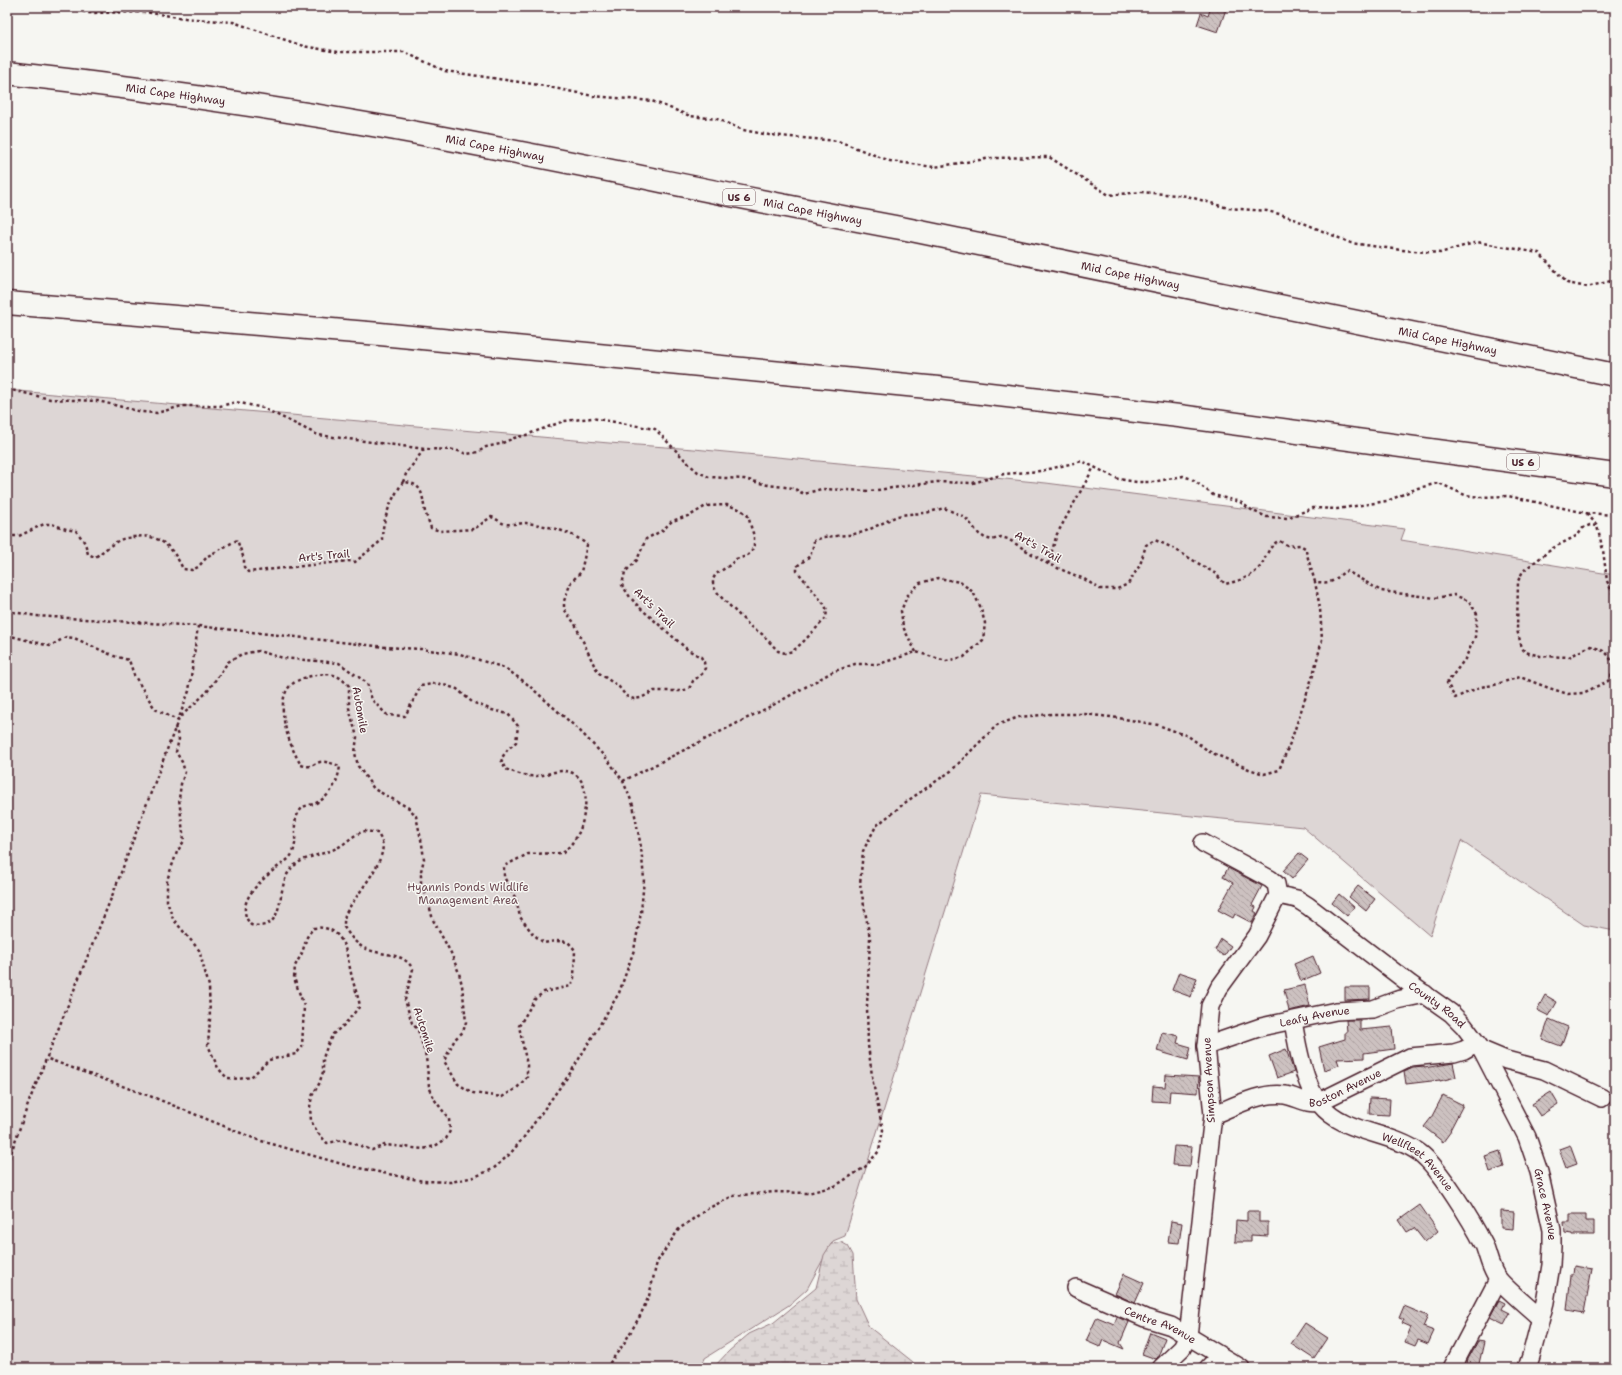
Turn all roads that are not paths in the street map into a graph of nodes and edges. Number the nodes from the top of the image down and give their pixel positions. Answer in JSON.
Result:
{"nodes":[{"id":1,"x":7,"y":73,"type":"edge"},
{"id":2,"x":7,"y":303,"type":"edge"},
{"id":3,"x":1615,"y":375,"type":"edge"},
{"id":4,"x":1615,"y":475,"type":"edge"},
{"id":5,"x":1203,"y":843,"type":"dead end"},
{"id":6,"x":1278,"y":895,"type":"junction"},
{"id":7,"x":1425,"y":994,"type":"junction"},
{"id":8,"x":1293,"y":1021,"type":"junction"},
{"id":9,"x":1206,"y":1046,"type":"junction"},
{"id":10,"x":1479,"y":1046,"type":"junction"},
{"id":11,"x":1602,"y":1098,"type":"dead end"},
{"id":12,"x":1319,"y":1102,"type":"junction"},
{"id":13,"x":1213,"y":1115,"type":"junction"},
{"id":14,"x":1498,"y":1280,"type":"junction"},
{"id":15,"x":1076,"y":1288,"type":"dead end"},
{"id":16,"x":1540,"y":1318,"type":"junction"},
{"id":17,"x":1188,"y":1336,"type":"junction"},
{"id":18,"x":1220,"y":1356,"type":"junction"},
{"id":19,"x":1161,"y":1368,"type":"edge"},
{"id":20,"x":1208,"y":1368,"type":"edge"},
{"id":21,"x":1241,"y":1368,"type":"edge"},
{"id":22,"x":1452,"y":1368,"type":"edge"},
{"id":23,"x":1527,"y":1368,"type":"edge"}],
"edges":[{"from":1,"to":3,"type":"highway","name":"Mid Cape Highway","number":"US 6"},
{"from":2,"to":4,"type":"highway","number":"US 6"},
{"from":5,"to":6,"type":"street"},
{"from":6,"to":7,"type":"street","name":"County Road"},
{"from":6,"to":9,"type":"street","name":"Simpson Avenue"},
{"from":7,"to":8,"type":"street","name":"Leafy Avenue"},
{"from":7,"to":10,"type":"street","name":"County Road"},
{"from":8,"to":9,"type":"street","name":"Leafy Avenue"},
{"from":8,"to":12,"type":"street","name":"Wellfleet Avenue"},
{"from":9,"to":13,"type":"street","name":"Simpson Avenue"},
{"from":10,"to":11,"type":"street"},
{"from":10,"to":12,"type":"street","name":"Boston Avenue"},
{"from":10,"to":16,"type":"street","name":"Grace Avenue"},
{"from":12,"to":13,"type":"street","name":"Boston Avenue"},
{"from":12,"to":14,"type":"street","name":"Wellfleet Avenue"},
{"from":13,"to":17,"type":"street","name":"Simpson Avenue"},
{"from":14,"to":16,"type":"street","name":"Wellfleet Avenue"},
{"from":14,"to":22,"type":"street"},
{"from":15,"to":17,"type":"street","name":"Centre Avenue"},
{"from":16,"to":23,"type":"street","name":"Grace Avenue"},
{"from":17,"to":18,"type":"street","name":"Centre Avenue"},
{"from":17,"to":19,"type":"street","name":"Simpson Avenue"},
{"from":18,"to":20,"type":"street"},
{"from":18,"to":21,"type":"street","name":"Centre Avenue"}]}
